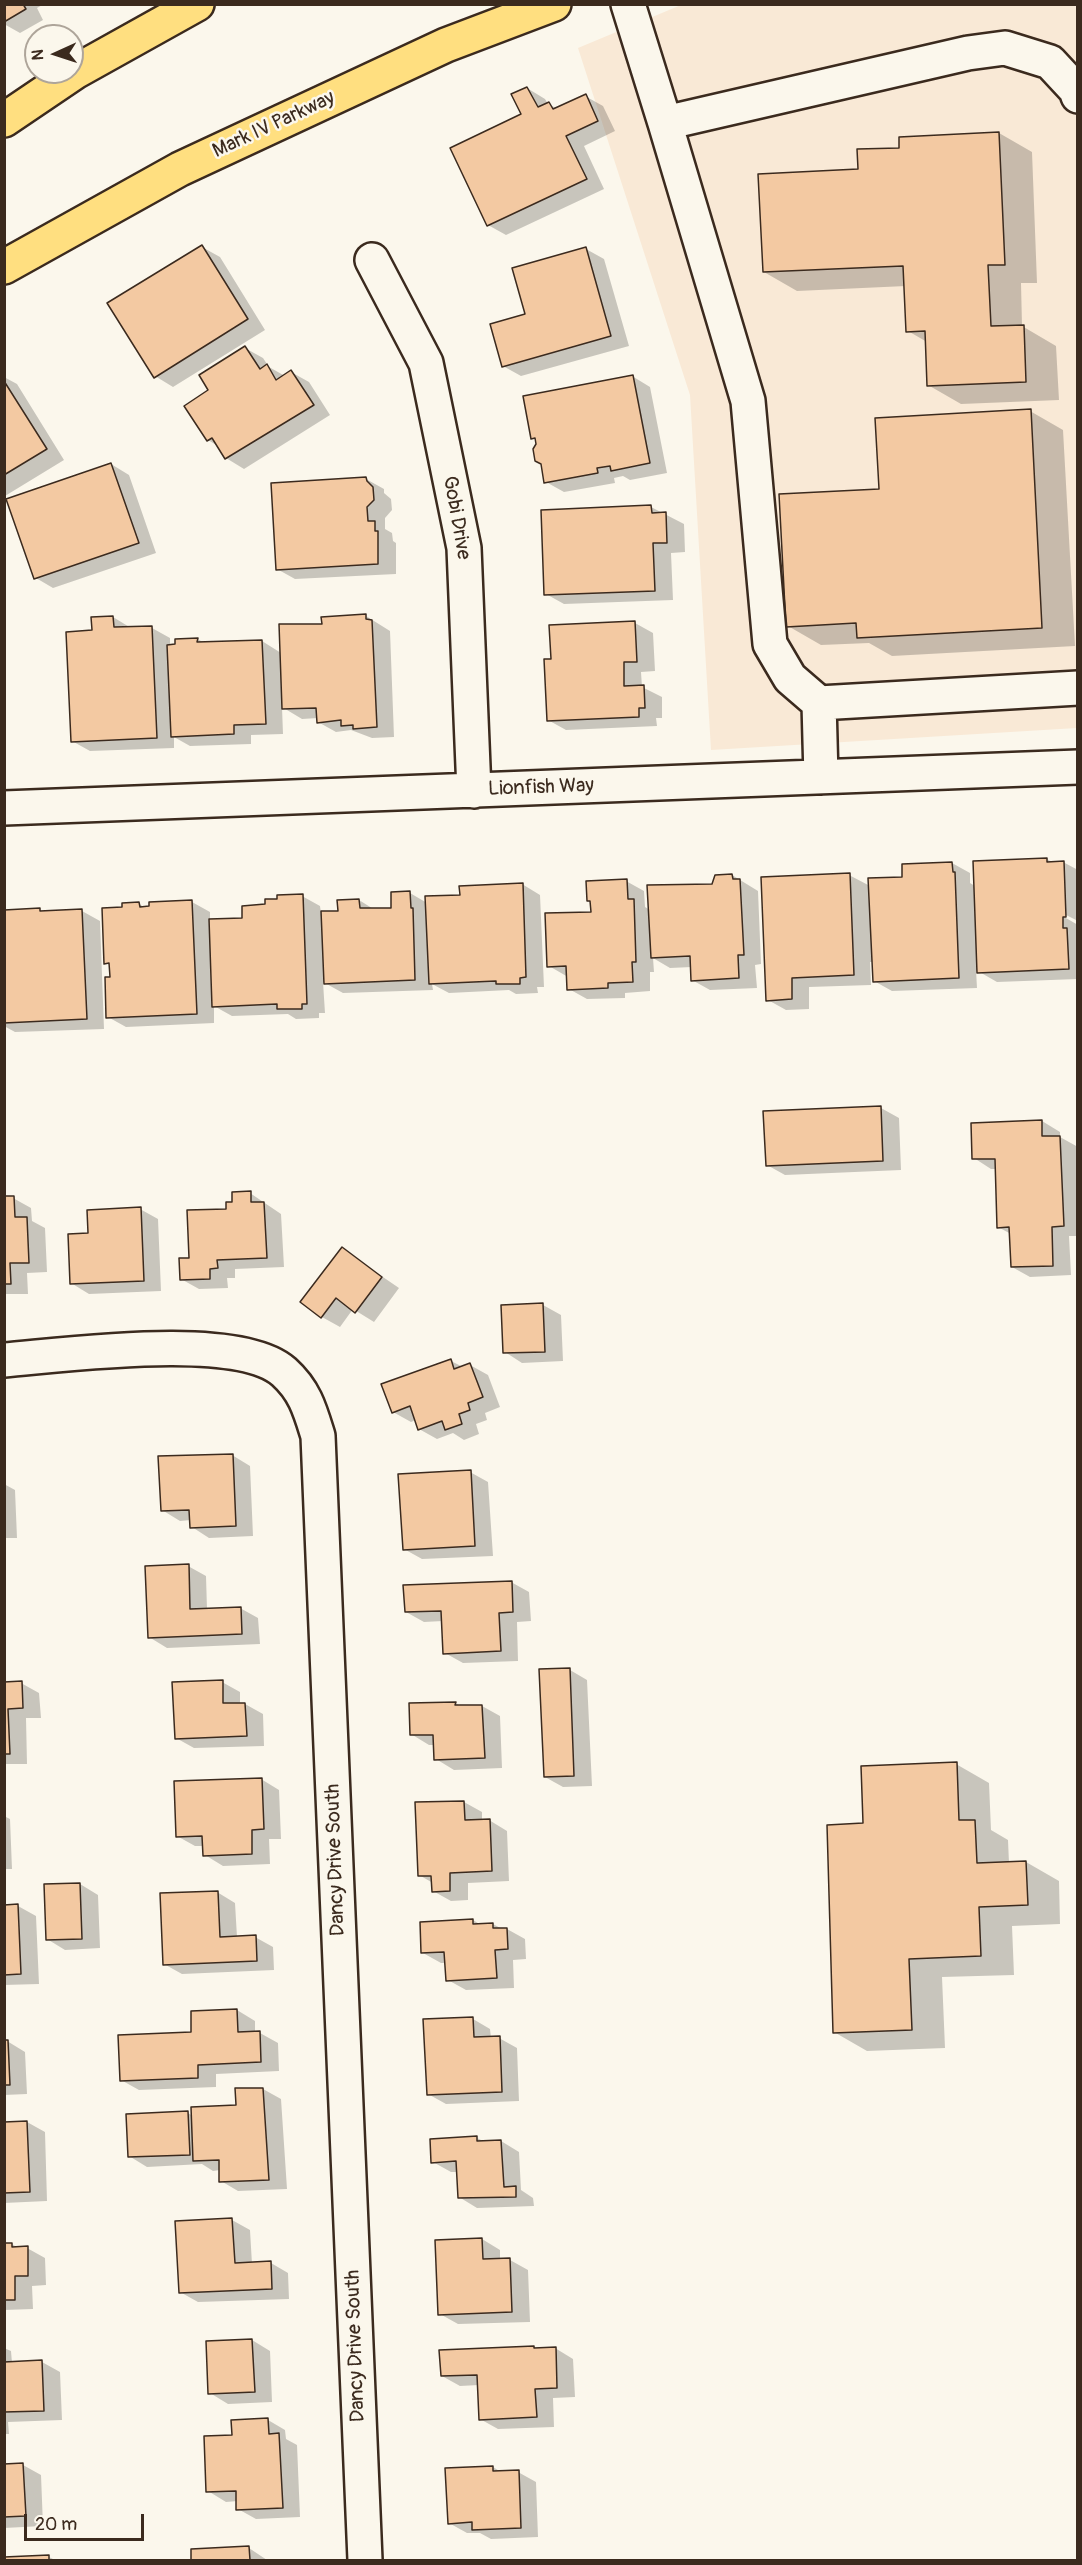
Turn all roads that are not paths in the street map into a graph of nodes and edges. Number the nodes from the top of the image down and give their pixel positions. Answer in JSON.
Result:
{"nodes":[{"id":1,"x":197,"y":4,"type":"edge"},
{"id":2,"x":554,"y":4,"type":"edge"},
{"id":3,"x":628,"y":4,"type":"edge"},
{"id":4,"x":1077,"y":96,"type":"edge"},
{"id":5,"x":4,"y":120,"type":"edge"},
{"id":6,"x":665,"y":123,"type":"junction"},
{"id":7,"x":372,"y":260,"type":"dead end"},
{"id":8,"x":4,"y":267,"type":"edge"},
{"id":9,"x":1077,"y":688,"type":"edge"},
{"id":10,"x":819,"y":703,"type":"junction"},
{"id":11,"x":1077,"y":767,"type":"edge"},
{"id":12,"x":821,"y":777,"type":"junction"},
{"id":13,"x":474,"y":791,"type":"junction"},
{"id":14,"x":4,"y":808,"type":"edge"},
{"id":15,"x":4,"y":1360,"type":"edge"},
{"id":16,"x":365,"y":2560,"type":"edge"}],
"edges":[{"from":1,"to":5,"type":"main road"},
{"from":2,"to":8,"type":"main road","name":"Mark IV Parkway"},
{"from":3,"to":6,"type":"street"},
{"from":4,"to":6,"type":"street"},
{"from":6,"to":10,"type":"street"},
{"from":7,"to":13,"type":"street","name":"Gobi Drive"},
{"from":9,"to":10,"type":"street"},
{"from":10,"to":12,"type":"street"},
{"from":11,"to":12,"type":"street","name":"Lionfish Way"},
{"from":12,"to":13,"type":"street","name":"Lionfish Way"},
{"from":13,"to":14,"type":"street","name":"Lionfish Way"},
{"from":15,"to":16,"type":"street","name":"Dancy Drive South"}]}
